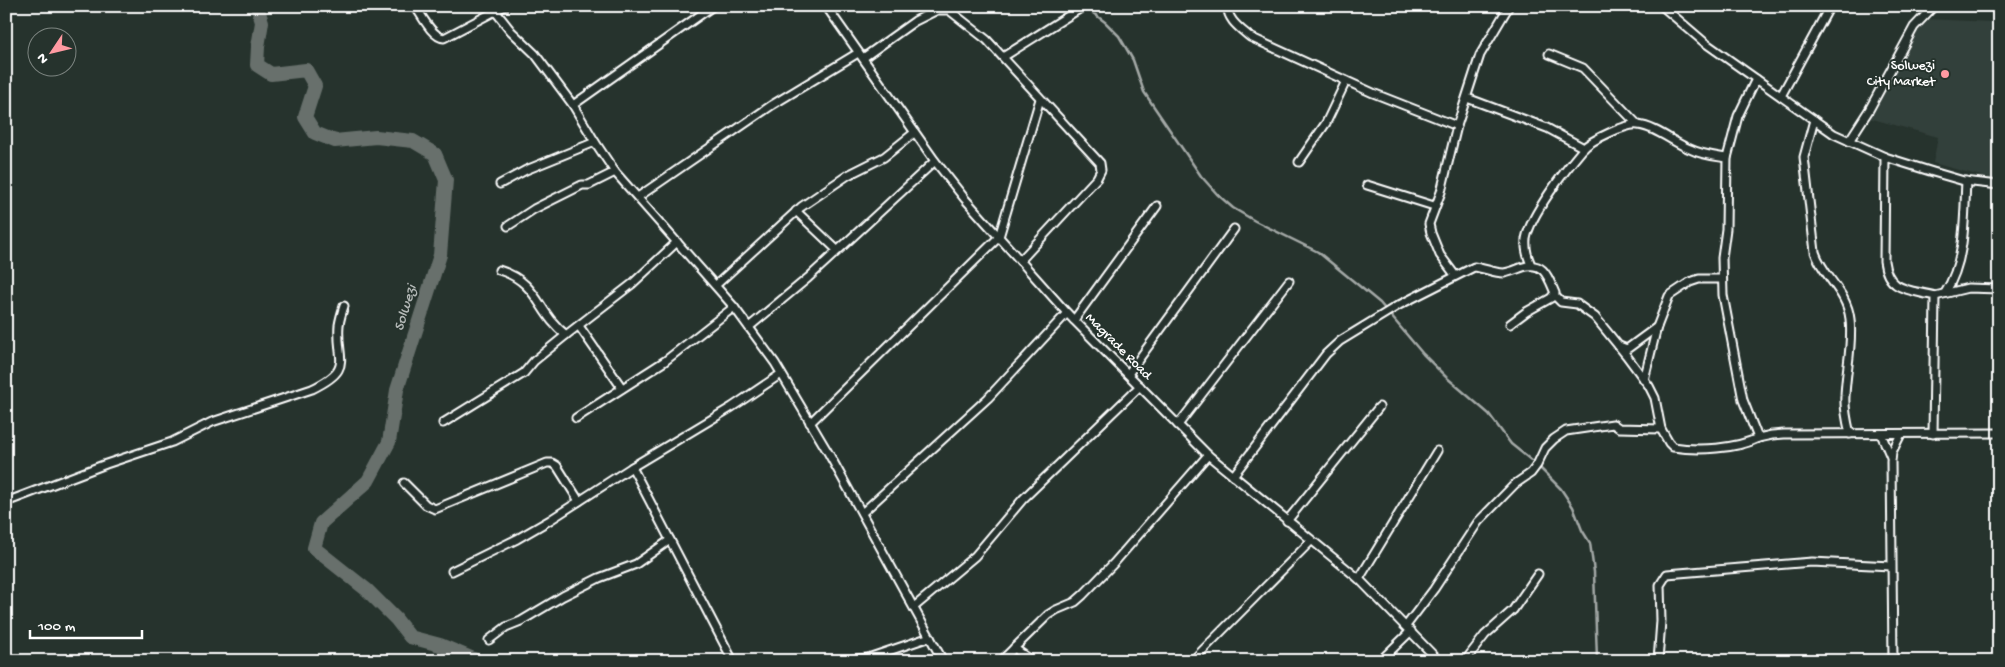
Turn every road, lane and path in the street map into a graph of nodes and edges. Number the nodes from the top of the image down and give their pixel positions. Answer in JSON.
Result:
{"nodes":[{"id":1,"x":415,"y":6,"type":"edge"},
{"id":2,"x":713,"y":6,"type":"edge"},
{"id":3,"x":826,"y":6,"type":"edge"},
{"id":4,"x":1084,"y":6,"type":"edge"},
{"id":5,"x":1228,"y":6,"type":"edge"},
{"id":6,"x":1509,"y":6,"type":"edge"},
{"id":7,"x":1662,"y":6,"type":"edge"},
{"id":8,"x":1830,"y":6,"type":"edge"},
{"id":9,"x":1934,"y":6,"type":"edge"},
{"id":10,"x":504,"y":7,"type":"edge"},
{"id":11,"x":496,"y":12,"type":"junction"},
{"id":12,"x":1549,"y":54,"type":"dead end"},
{"id":13,"x":861,"y":56,"type":"junction"},
{"id":14,"x":1003,"y":57,"type":"junction"},
{"id":15,"x":1756,"y":79,"type":"junction"},
{"id":16,"x":1346,"y":81,"type":"junction"},
{"id":17,"x":1781,"y":96,"type":"junction"},
{"id":18,"x":1467,"y":98,"type":"junction"},
{"id":19,"x":1040,"y":99,"type":"junction"},
{"id":20,"x":573,"y":105,"type":"junction"},
{"id":21,"x":1814,"y":120,"type":"junction"},
{"id":22,"x":1637,"y":124,"type":"junction"},
{"id":23,"x":1457,"y":126,"type":"junction"},
{"id":24,"x":914,"y":133,"type":"junction"},
{"id":25,"x":1849,"y":141,"type":"junction"},
{"id":26,"x":595,"y":142,"type":"junction"},
{"id":27,"x":1584,"y":148,"type":"junction"},
{"id":28,"x":1885,"y":157,"type":"junction"},
{"id":29,"x":1727,"y":158,"type":"junction"},
{"id":30,"x":934,"y":161,"type":"junction"},
{"id":31,"x":1299,"y":162,"type":"dead end"},
{"id":32,"x":616,"y":172,"type":"junction"},
{"id":33,"x":1966,"y":181,"type":"junction"},
{"id":34,"x":500,"y":184,"type":"dead end"},
{"id":35,"x":1367,"y":185,"type":"dead end"},
{"id":36,"x":1999,"y":185,"type":"edge"},
{"id":37,"x":638,"y":197,"type":"junction"},
{"id":38,"x":1156,"y":206,"type":"dead end"},
{"id":39,"x":1434,"y":206,"type":"junction"},
{"id":40,"x":796,"y":211,"type":"junction"},
{"id":41,"x":508,"y":226,"type":"dead end"},
{"id":42,"x":1234,"y":229,"type":"dead end"},
{"id":43,"x":998,"y":237,"type":"junction"},
{"id":44,"x":677,"y":242,"type":"junction"},
{"id":45,"x":838,"y":250,"type":"junction"},
{"id":46,"x":1020,"y":261,"type":"junction"},
{"id":47,"x":1530,"y":265,"type":"junction"},
{"id":48,"x":500,"y":270,"type":"dead end"},
{"id":49,"x":1455,"y":275,"type":"junction"},
{"id":50,"x":1722,"y":279,"type":"junction"},
{"id":51,"x":1289,"y":281,"type":"dead end"},
{"id":52,"x":716,"y":285,"type":"junction"},
{"id":53,"x":1999,"y":289,"type":"edge"},
{"id":54,"x":1945,"y":293,"type":"junction"},
{"id":55,"x":1554,"y":295,"type":"junction"},
{"id":56,"x":1935,"y":296,"type":"junction"},
{"id":57,"x":344,"y":306,"type":"dead end"},
{"id":58,"x":734,"y":307,"type":"junction"},
{"id":59,"x":1067,"y":313,"type":"junction"},
{"id":60,"x":1074,"y":320,"type":"junction"},
{"id":61,"x":1510,"y":324,"type":"dead end"},
{"id":62,"x":579,"y":326,"type":"junction"},
{"id":63,"x":749,"y":327,"type":"junction"},
{"id":64,"x":1657,"y":328,"type":"junction"},
{"id":65,"x":566,"y":335,"type":"junction"},
{"id":66,"x":1618,"y":346,"type":"junction"},
{"id":67,"x":781,"y":374,"type":"junction"},
{"id":68,"x":1128,"y":374,"type":"junction"},
{"id":69,"x":1644,"y":380,"type":"junction"},
{"id":70,"x":1140,"y":386,"type":"junction"},
{"id":71,"x":622,"y":388,"type":"junction"},
{"id":72,"x":1380,"y":406,"type":"dead end"},
{"id":73,"x":576,"y":418,"type":"dead end"},
{"id":74,"x":443,"y":423,"type":"dead end"},
{"id":75,"x":810,"y":423,"type":"junction"},
{"id":76,"x":1178,"y":425,"type":"junction"},
{"id":77,"x":1661,"y":429,"type":"junction"},
{"id":78,"x":1999,"y":433,"type":"edge"},
{"id":79,"x":1850,"y":434,"type":"junction"},
{"id":80,"x":1880,"y":434,"type":"junction"},
{"id":81,"x":1900,"y":434,"type":"junction"},
{"id":82,"x":1933,"y":434,"type":"junction"},
{"id":83,"x":1758,"y":438,"type":"junction"},
{"id":84,"x":1437,"y":451,"type":"dead end"},
{"id":85,"x":1208,"y":455,"type":"junction"},
{"id":86,"x":1892,"y":458,"type":"junction"},
{"id":87,"x":632,"y":467,"type":"junction"},
{"id":88,"x":1233,"y":476,"type":"junction"},
{"id":89,"x":404,"y":483,"type":"dead end"},
{"id":90,"x":579,"y":501,"type":"junction"},
{"id":91,"x":6,"y":502,"type":"edge"},
{"id":92,"x":862,"y":513,"type":"junction"},
{"id":93,"x":1287,"y":521,"type":"junction"},
{"id":94,"x":670,"y":540,"type":"junction"},
{"id":95,"x":1311,"y":542,"type":"junction"},
{"id":96,"x":1891,"y":566,"type":"junction"},
{"id":97,"x":452,"y":571,"type":"dead end"},
{"id":98,"x":1538,"y":574,"type":"dead end"},
{"id":99,"x":1359,"y":579,"type":"junction"},
{"id":100,"x":914,"y":607,"type":"junction"},
{"id":101,"x":1409,"y":628,"type":"junction"},
{"id":102,"x":930,"y":637,"type":"junction"},
{"id":103,"x":489,"y":640,"type":"dead end"},
{"id":104,"x":1014,"y":648,"type":"junction"},
{"id":105,"x":733,"y":661,"type":"edge"},
{"id":106,"x":834,"y":661,"type":"edge"},
{"id":107,"x":943,"y":661,"type":"edge"},
{"id":108,"x":1001,"y":661,"type":"edge"},
{"id":109,"x":1032,"y":661,"type":"edge"},
{"id":110,"x":1192,"y":661,"type":"edge"},
{"id":111,"x":1380,"y":661,"type":"edge"},
{"id":112,"x":1439,"y":661,"type":"edge"},
{"id":113,"x":1465,"y":661,"type":"edge"},
{"id":114,"x":1658,"y":661,"type":"edge"},
{"id":115,"x":1894,"y":661,"type":"edge"}],
"edges":[{"from":1,"to":11,"type":"street"},
{"from":2,"to":20,"type":"street"},
{"from":3,"to":13,"type":"street","name":"Magrade Road"},
{"from":4,"to":14,"type":"street"},
{"from":5,"to":16,"type":"street"},
{"from":6,"to":18,"type":"street"},
{"from":7,"to":15,"type":"street"},
{"from":8,"to":17,"type":"street"},
{"from":9,"to":25,"type":"street"},
{"from":10,"to":11,"type":"street"},
{"from":11,"to":20,"type":"street"},
{"from":12,"to":22,"type":"street"},
{"from":13,"to":14,"type":"street"},
{"from":13,"to":24,"type":"street","name":"Magrade Road"},
{"from":13,"to":37,"type":"street"},
{"from":14,"to":19,"type":"street"},
{"from":15,"to":17,"type":"street"},
{"from":15,"to":29,"type":"street"},
{"from":16,"to":23,"type":"street"},
{"from":16,"to":31,"type":"street"},
{"from":17,"to":21,"type":"street"},
{"from":18,"to":23,"type":"street"},
{"from":18,"to":27,"type":"street"},
{"from":19,"to":43,"type":"street"},
{"from":19,"to":46,"type":"street"},
{"from":20,"to":26,"type":"street"},
{"from":21,"to":25,"type":"street"},
{"from":21,"to":79,"type":"street"},
{"from":22,"to":27,"type":"street"},
{"from":22,"to":29,"type":"street"},
{"from":23,"to":39,"type":"street"},
{"from":24,"to":30,"type":"street","name":"Magrade Road"},
{"from":24,"to":40,"type":"street"},
{"from":25,"to":28,"type":"street"},
{"from":26,"to":32,"type":"street"},
{"from":26,"to":34,"type":"street"},
{"from":27,"to":47,"type":"street"},
{"from":28,"to":33,"type":"street"},
{"from":28,"to":56,"type":"street"},
{"from":29,"to":50,"type":"street"},
{"from":30,"to":43,"type":"street","name":"Magrade Road"},
{"from":30,"to":45,"type":"street"},
{"from":32,"to":37,"type":"street"},
{"from":32,"to":41,"type":"street"},
{"from":33,"to":36,"type":"street"},
{"from":33,"to":54,"type":"street"},
{"from":35,"to":39,"type":"street"},
{"from":37,"to":44,"type":"street"},
{"from":38,"to":60,"type":"street"},
{"from":39,"to":49,"type":"street"},
{"from":40,"to":45,"type":"street"},
{"from":40,"to":52,"type":"street"},
{"from":42,"to":68,"type":"street"},
{"from":43,"to":46,"type":"street","name":"Magrade Road"},
{"from":43,"to":75,"type":"street"},
{"from":44,"to":52,"type":"street"},
{"from":44,"to":62,"type":"street"},
{"from":45,"to":63,"type":"street"},
{"from":46,"to":59,"type":"street","name":"Magrade Road"},
{"from":47,"to":49,"type":"street"},
{"from":47,"to":55,"type":"street"},
{"from":48,"to":65,"type":"street"},
{"from":49,"to":88,"type":"street"},
{"from":50,"to":64,"type":"street"},
{"from":50,"to":83,"type":"street"},
{"from":51,"to":76,"type":"street"},
{"from":52,"to":58,"type":"street"},
{"from":53,"to":54,"type":"street"},
{"from":54,"to":56,"type":"street"},
{"from":55,"to":61,"type":"street"},
{"from":55,"to":66,"type":"street"},
{"from":56,"to":82,"type":"street"},
{"from":57,"to":91,"type":"street"},
{"from":58,"to":63,"type":"street"},
{"from":58,"to":71,"type":"street"},
{"from":59,"to":60,"type":"street","name":"Magrade Road"},
{"from":59,"to":92,"type":"street"},
{"from":60,"to":68,"type":"street","name":"Magrade Road"},
{"from":62,"to":65,"type":"street"},
{"from":62,"to":71,"type":"street"},
{"from":63,"to":67,"type":"street"},
{"from":64,"to":66,"type":"street"},
{"from":64,"to":69,"type":"street"},
{"from":65,"to":74,"type":"street"},
{"from":66,"to":69,"type":"street"},
{"from":67,"to":75,"type":"street"},
{"from":67,"to":87,"type":"street"},
{"from":68,"to":70,"type":"street","name":"Magrade Road"},
{"from":69,"to":77,"type":"street"},
{"from":70,"to":76,"type":"street","name":"Magrade Road"},
{"from":70,"to":100,"type":"street"},
{"from":71,"to":73,"type":"street"},
{"from":72,"to":93,"type":"street"},
{"from":75,"to":92,"type":"street"},
{"from":76,"to":85,"type":"street","name":"Magrade Road"},
{"from":77,"to":83,"type":"street"},
{"from":77,"to":101,"type":"street"},
{"from":78,"to":82,"type":"street"},
{"from":79,"to":80,"type":"street"},
{"from":79,"to":83,"type":"street"},
{"from":80,"to":81,"type":"street"},
{"from":80,"to":86,"type":"street"},
{"from":81,"to":82,"type":"street"},
{"from":81,"to":86,"type":"street"},
{"from":84,"to":99,"type":"street"},
{"from":85,"to":88,"type":"street","name":"Magrade Road"},
{"from":85,"to":104,"type":"street"},
{"from":86,"to":96,"type":"street"},
{"from":87,"to":90,"type":"street"},
{"from":87,"to":94,"type":"street"},
{"from":88,"to":93,"type":"street","name":"Magrade Road"},
{"from":89,"to":90,"type":"street"},
{"from":90,"to":97,"type":"street"},
{"from":92,"to":100,"type":"street"},
{"from":93,"to":95,"type":"street","name":"Magrade Road"},
{"from":94,"to":103,"type":"street"},
{"from":94,"to":105,"type":"street"},
{"from":95,"to":99,"type":"street","name":"Magrade Road"},
{"from":95,"to":110,"type":"street"},
{"from":96,"to":114,"type":"street"},
{"from":96,"to":115,"type":"street"},
{"from":98,"to":113,"type":"street"},
{"from":99,"to":101,"type":"street","name":"Magrade Road"},
{"from":100,"to":102,"type":"street"},
{"from":101,"to":111,"type":"street"},
{"from":101,"to":112,"type":"street","name":"Magrade Road"},
{"from":102,"to":106,"type":"street"},
{"from":102,"to":107,"type":"street"},
{"from":104,"to":108,"type":"street"},
{"from":104,"to":109,"type":"street"}]}
